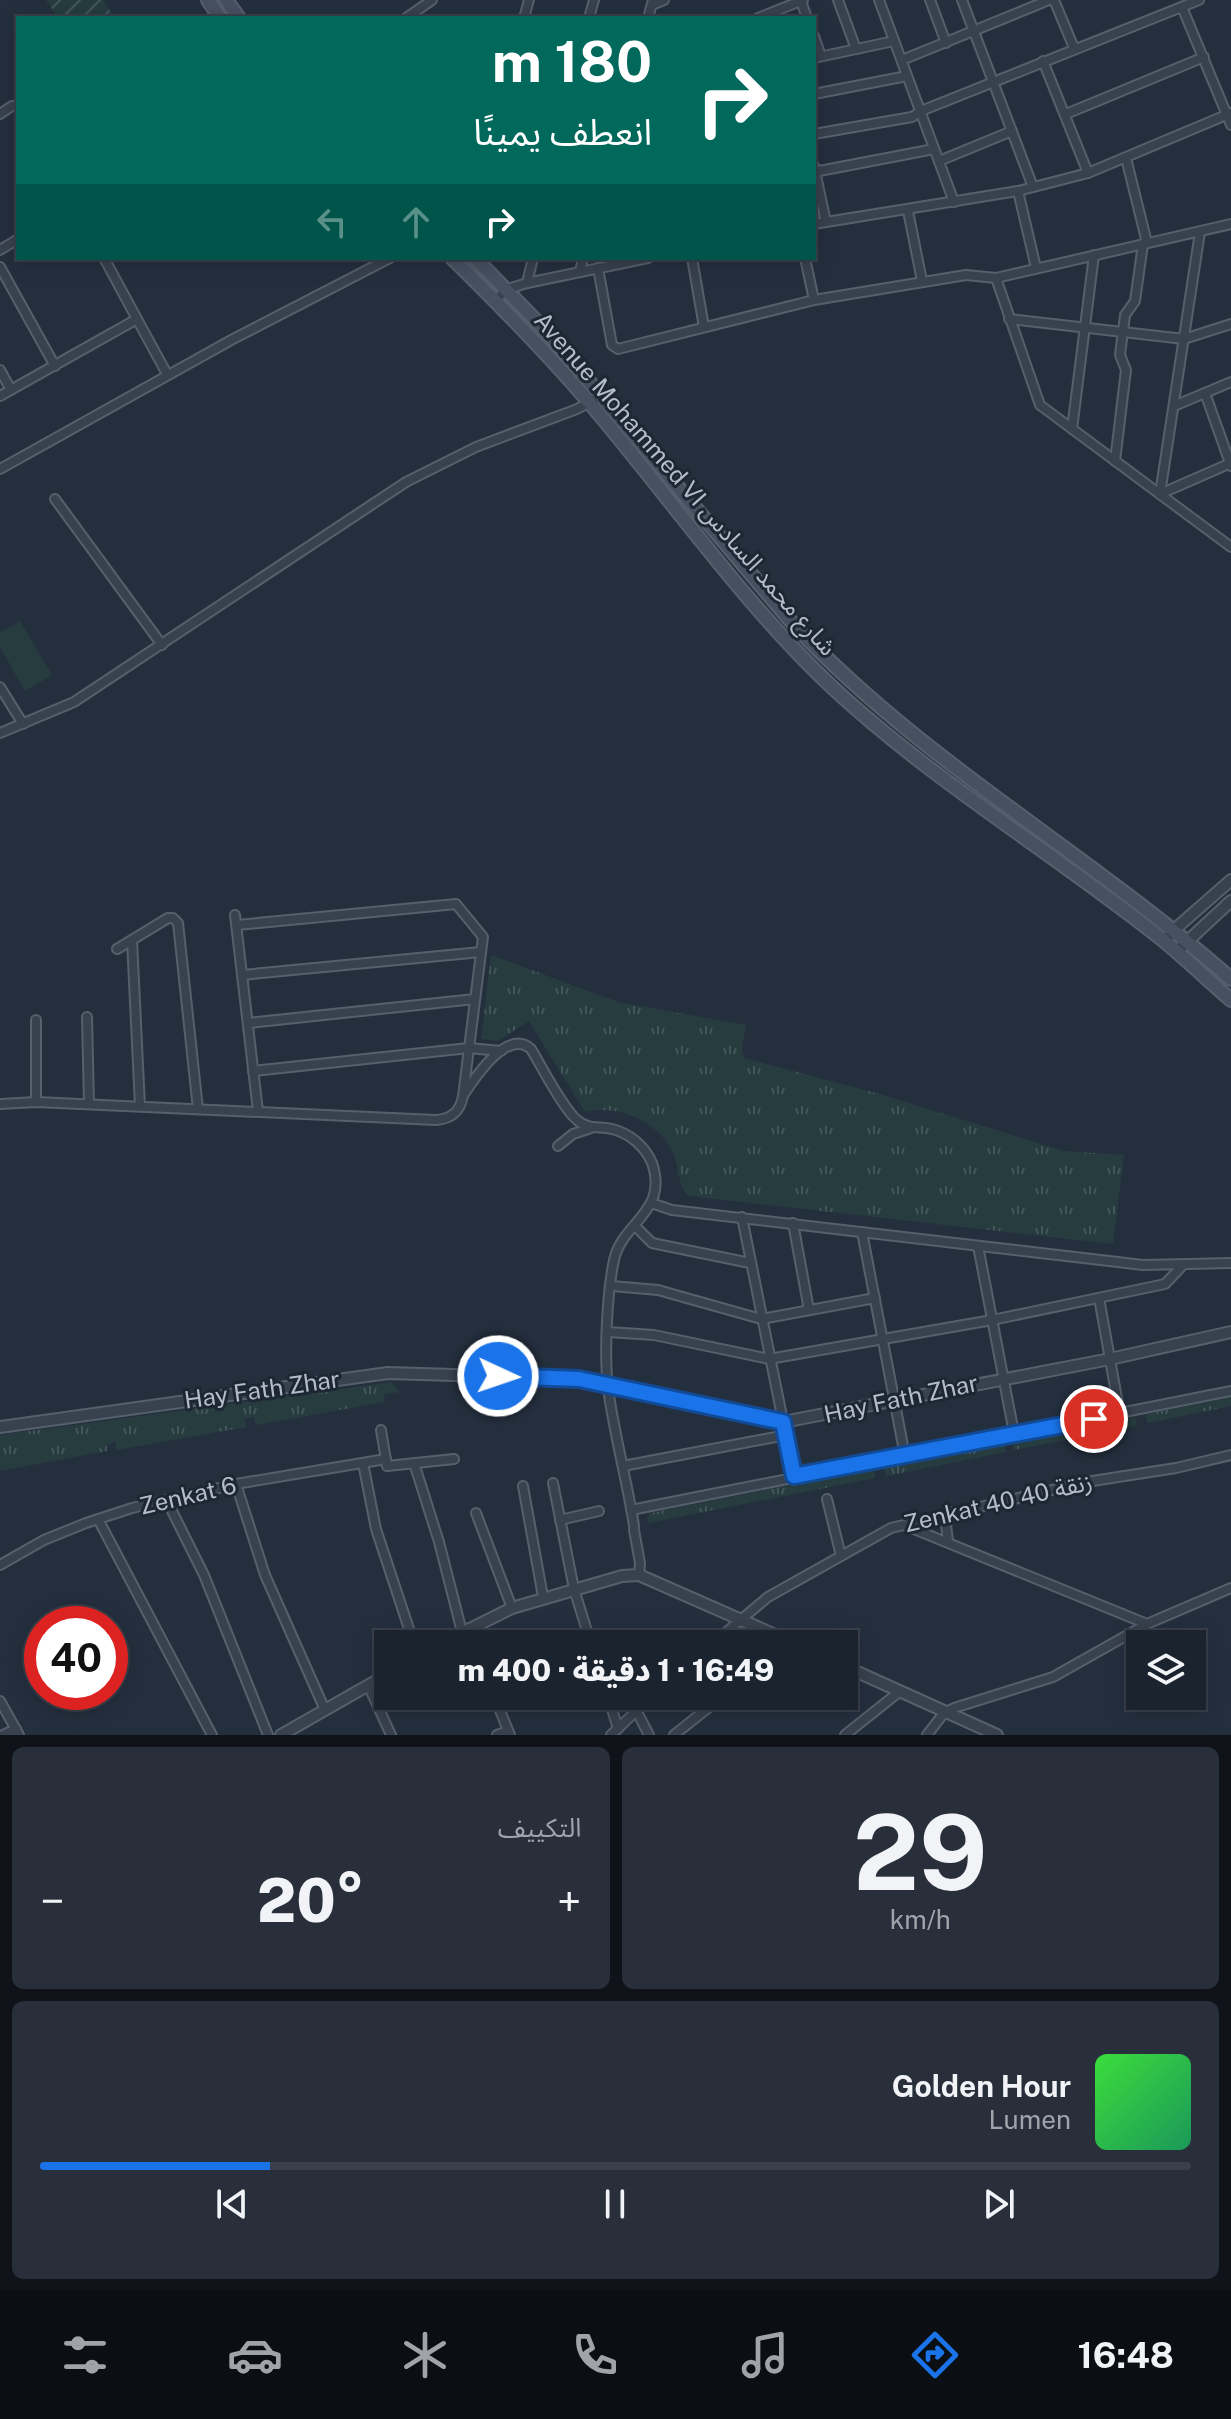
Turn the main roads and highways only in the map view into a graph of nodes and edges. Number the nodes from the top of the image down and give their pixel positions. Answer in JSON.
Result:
{"nodes":[{"id":1,"x":454,"y":260,"type":"edge"},
{"id":2,"x":477,"y":260,"type":"edge"},
{"id":3,"x":795,"y":626,"type":"junction"},
{"id":4,"x":782,"y":637,"type":"junction"},
{"id":5,"x":953,"y":766,"type":"junction"},
{"id":6,"x":943,"y":779,"type":"junction"},
{"id":7,"x":1013,"y":810,"type":"junction"},
{"id":8,"x":1003,"y":822,"type":"junction"},
{"id":9,"x":1231,"y":979,"type":"edge"},
{"id":10,"x":1231,"y":1000,"type":"edge"}],
"edges":[{"from":1,"to":4,"type":"main road","name":"Avenue Mohammed VI شارع محمد السادس"},
{"from":2,"to":3,"type":"main road","name":"Avenue Mohammed VI شارع محمد السادس"},
{"from":3,"to":4,"type":"main road"},
{"from":3,"to":5,"type":"main road","name":"Avenue Mohammed VI شارع محمد السادس"},
{"from":4,"to":6,"type":"main road","name":"Avenue Mohammed VI شارع محمد السادس"},
{"from":5,"to":6,"type":"main road"},
{"from":5,"to":7,"type":"main road","name":"Avenue Mohammed VI شارع محمد السادس"},
{"from":6,"to":8,"type":"main road","name":"Avenue Mohammed VI شارع محمد السادس"},
{"from":7,"to":8,"type":"main road"},
{"from":7,"to":9,"type":"main road","name":"Avenue Mohammed VI شارع محمد السادس"},
{"from":8,"to":10,"type":"main road","name":"Avenue Mohammed VI شارع محمد السادس"}]}
